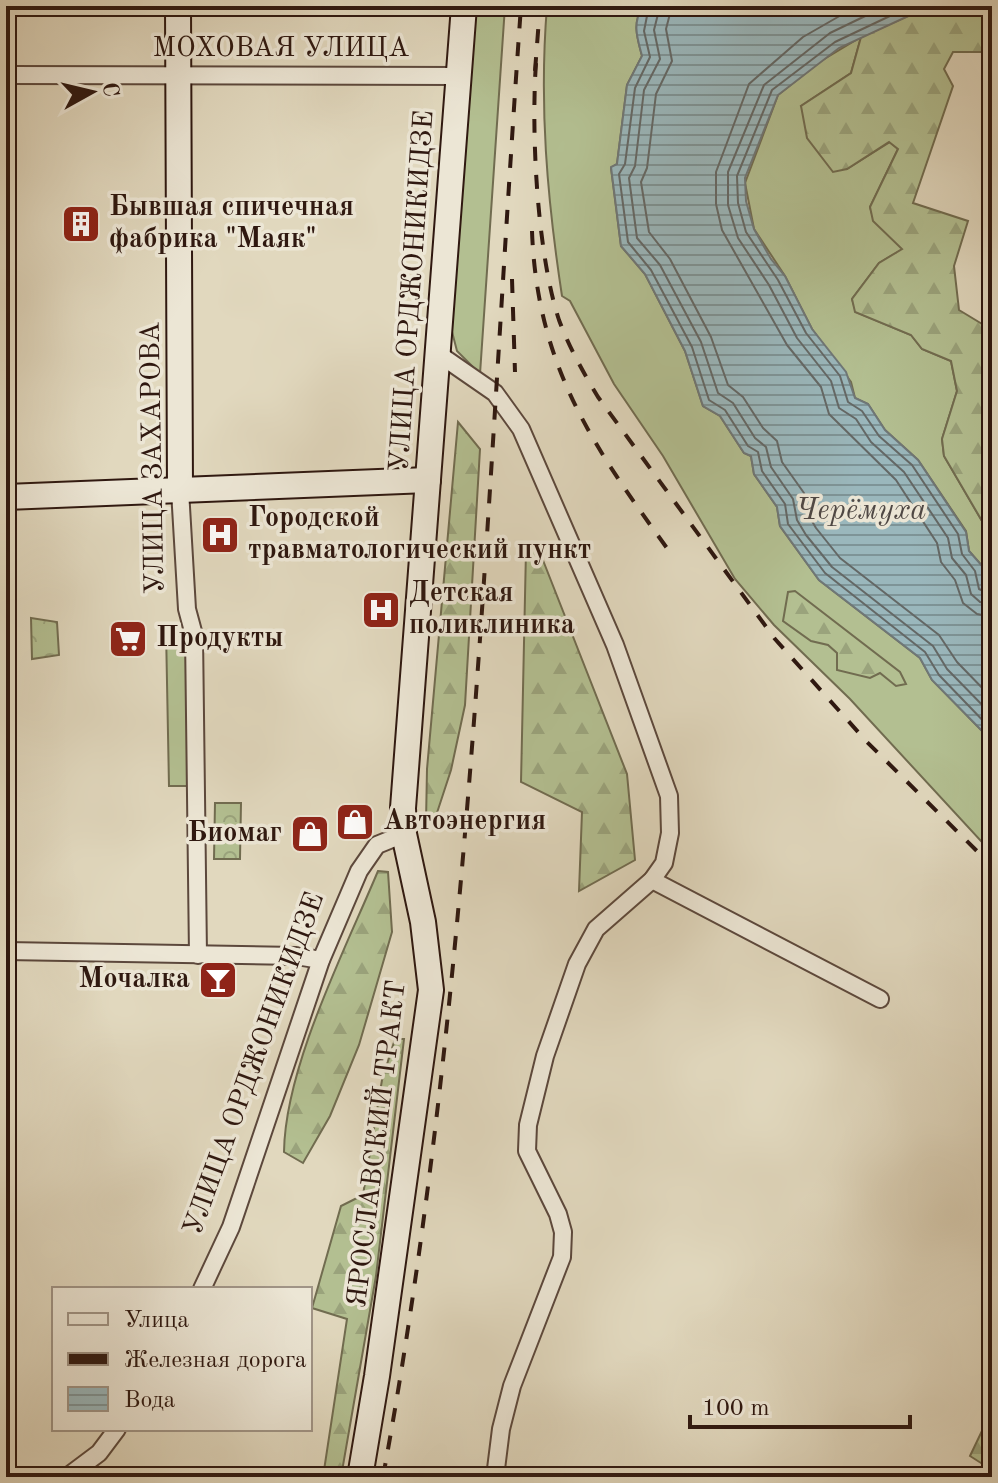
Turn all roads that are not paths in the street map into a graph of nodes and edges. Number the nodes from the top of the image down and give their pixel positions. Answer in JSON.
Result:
{"nodes":[{"id":1,"x":178,"y":6,"type":"edge"},
{"id":2,"x":464,"y":6,"type":"edge"},
{"id":3,"x":6,"y":75,"type":"edge"},
{"id":4,"x":179,"y":75,"type":"junction"},
{"id":5,"x":460,"y":76,"type":"junction"},
{"id":6,"x":440,"y":355,"type":"junction"},
{"id":7,"x":428,"y":480,"type":"junction"},
{"id":8,"x":180,"y":490,"type":"junction"},
{"id":9,"x":6,"y":497,"type":"edge"},
{"id":10,"x":406,"y":772,"type":"joint"},
{"id":11,"x":404,"y":834,"type":"junction"},
{"id":12,"x":652,"y":880,"type":"junction"},
{"id":13,"x":6,"y":951,"type":"edge"},
{"id":14,"x":198,"y":955,"type":"junction"},
{"id":15,"x":321,"y":960,"type":"junction"},
{"id":16,"x":880,"y":999,"type":"dead end"},
{"id":17,"x":203,"y":1287,"type":"edge"},
{"id":18,"x":116,"y":1431,"type":"edge"},
{"id":19,"x":67,"y":1477,"type":"edge"},
{"id":20,"x":360,"y":1477,"type":"edge"},
{"id":21,"x":495,"y":1477,"type":"edge"}],
"edges":[{"from":1,"to":4,"type":"street","name":"УЛИЦА ЗАХАРОВА"},
{"from":2,"to":5,"type":"street","name":"УЛИЦА ОРДЖОНИКИДЗЕ"},
{"from":3,"to":4,"type":"street","name":"МОХОВАЯ УЛИЦА"},
{"from":4,"to":5,"type":"street","name":"МОХОВАЯ УЛИЦА"},
{"from":4,"to":8,"type":"street","name":"УЛИЦА ЗАХАРОВА"},
{"from":5,"to":6,"type":"street","name":"УЛИЦА ОРДЖОНИКИДЗЕ"},
{"from":6,"to":7,"type":"street","name":"УЛИЦА ОРДЖОНИКИДЗЕ"},
{"from":6,"to":12,"type":"street"},
{"from":7,"to":8,"type":"street"},
{"from":7,"to":10,"type":"street","name":"УЛИЦА ОРДЖОНИКИДЗЕ"},
{"from":8,"to":9,"type":"street"},
{"from":8,"to":14,"type":"street","name":"УЛИЦА ЗАХАРОВА"},
{"from":10,"to":11,"type":"street","name":"ЯРОСЛАВСКИЙ ТРАКТ"},
{"from":11,"to":15,"type":"street","name":"УЛИЦА ОРДЖОНИКИДЗЕ"},
{"from":11,"to":20,"type":"street","name":"ЯРОСЛАВСКИЙ ТРАКТ"},
{"from":12,"to":16,"type":"street"},
{"from":12,"to":21,"type":"street"},
{"from":13,"to":14,"type":"street"},
{"from":14,"to":15,"type":"street"},
{"from":15,"to":17,"type":"street","name":"УЛИЦА ОРДЖОНИКИДЗЕ"},
{"from":18,"to":19,"type":"street"}]}
